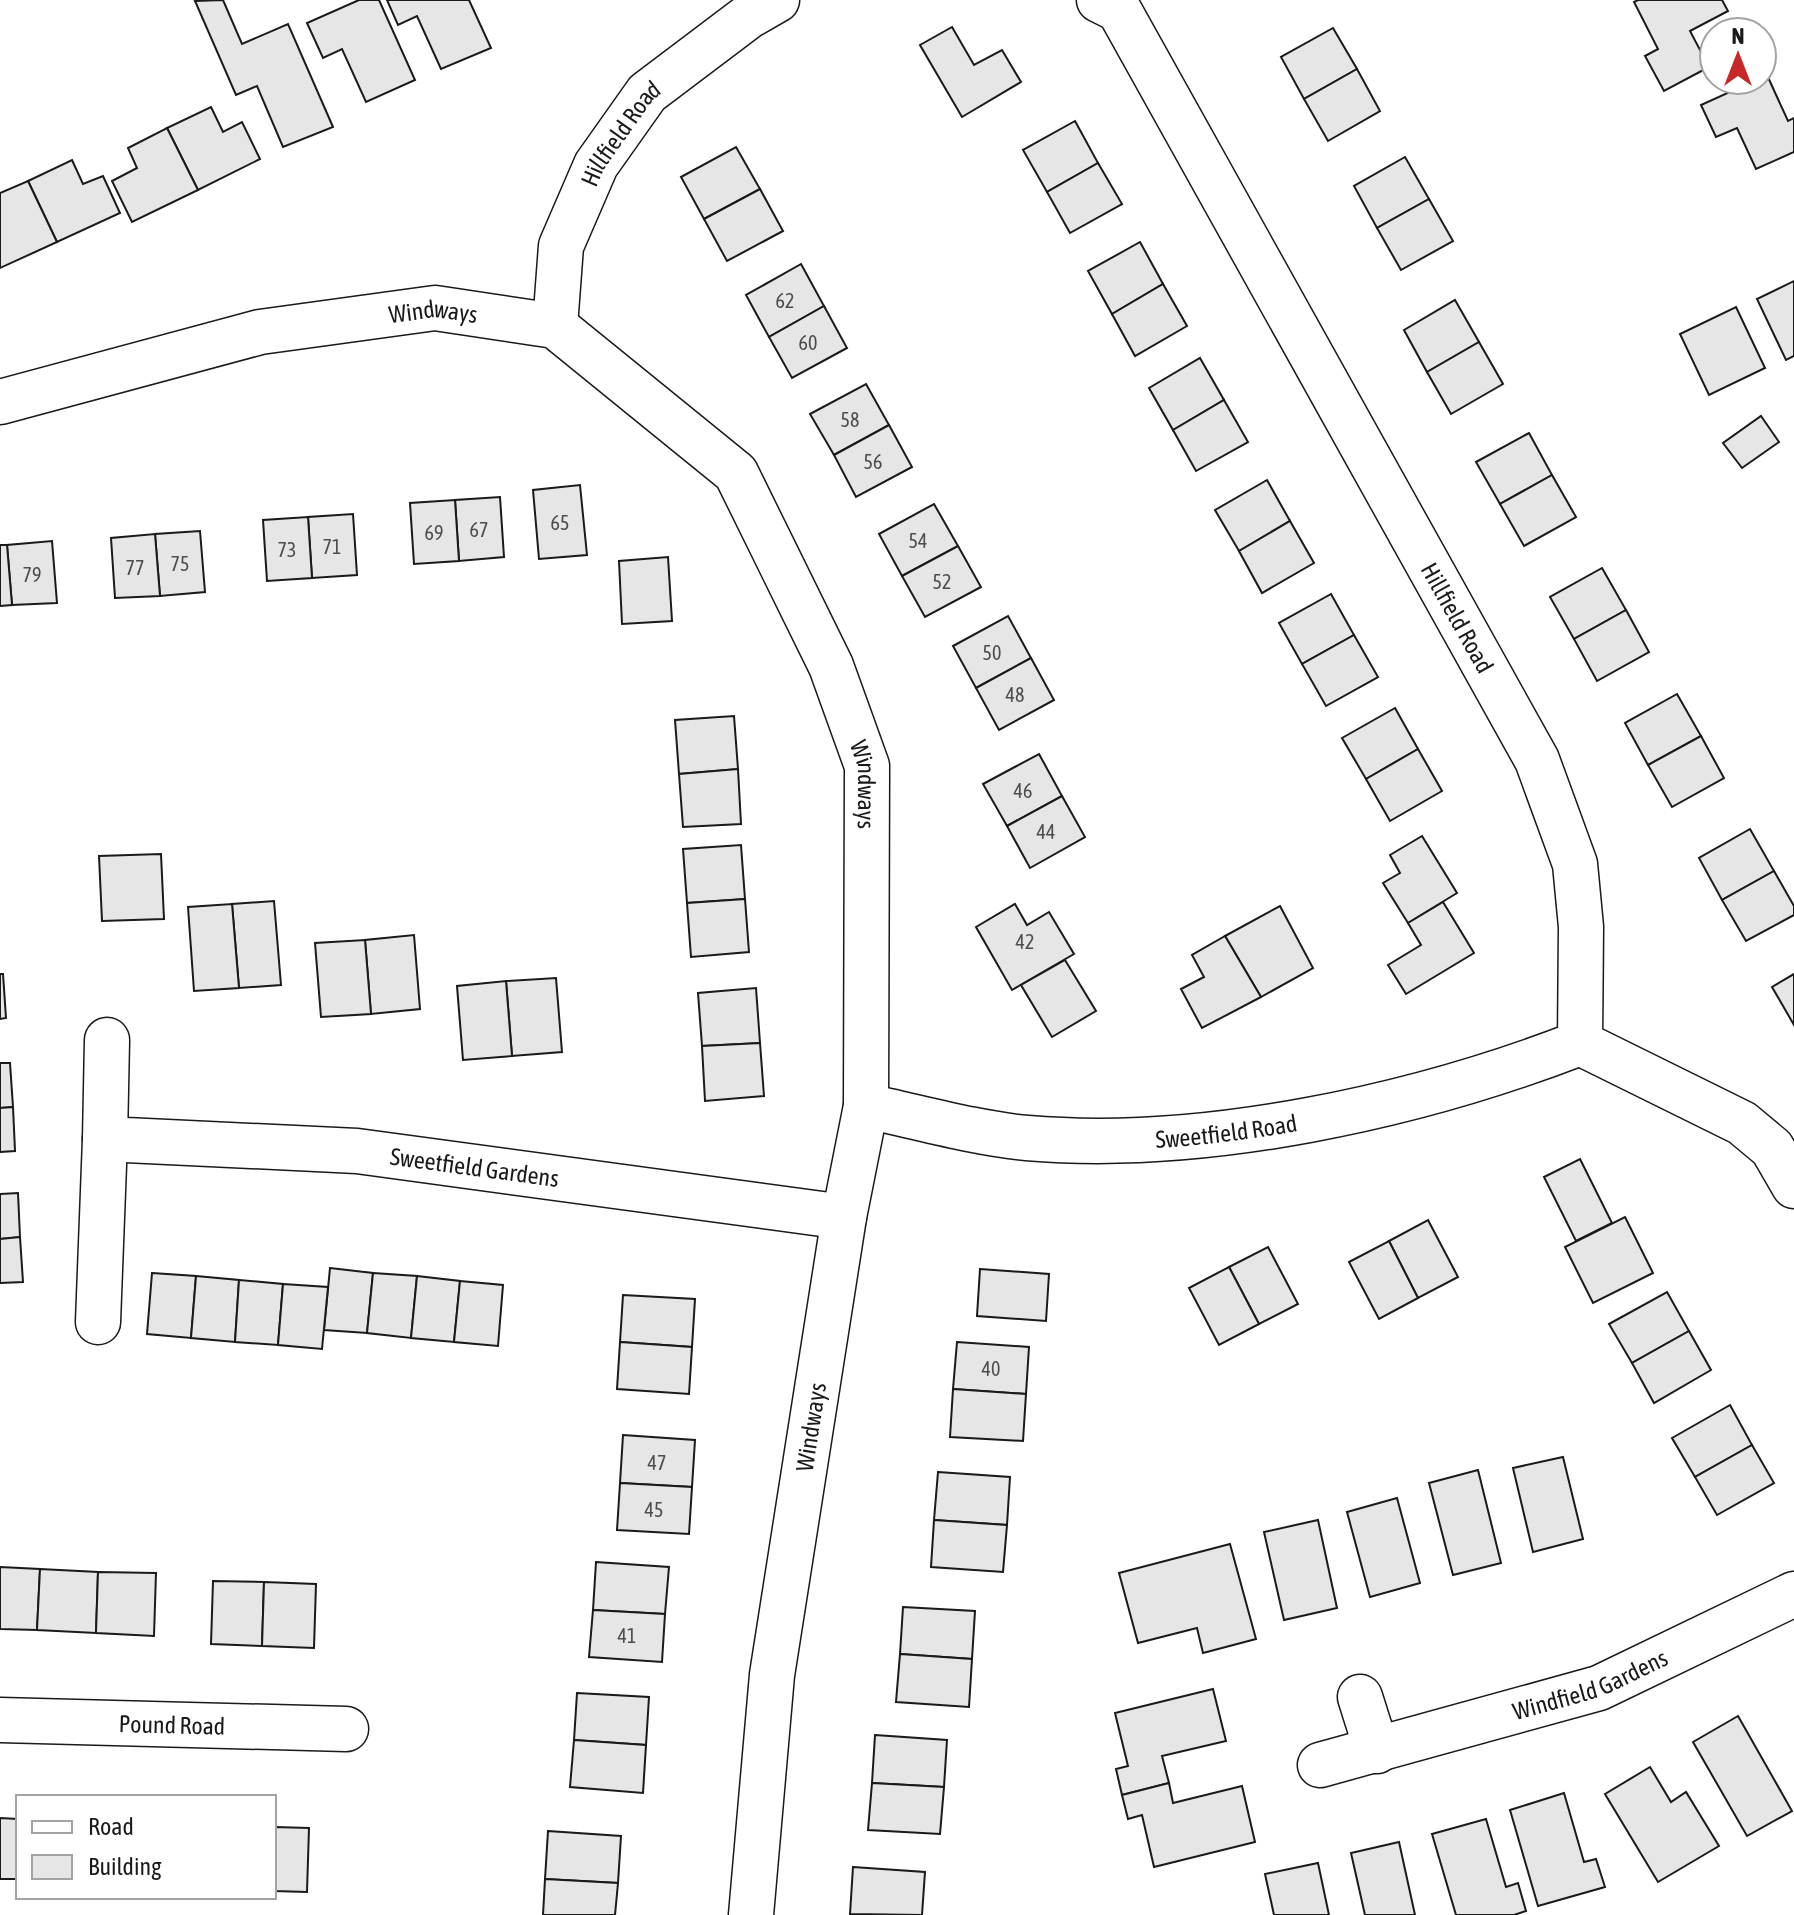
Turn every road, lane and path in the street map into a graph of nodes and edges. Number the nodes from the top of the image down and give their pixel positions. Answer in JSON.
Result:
{"nodes":[{"id":1,"x":777,"y":0,"type":"edge"},
{"id":2,"x":1099,"y":0,"type":"edge"},
{"id":3,"x":555,"y":326,"type":"junction"},
{"id":4,"x":0,"y":402,"type":"edge"},
{"id":5,"x":107,"y":1040,"type":"dead end"},
{"id":6,"x":1580,"y":1043,"type":"junction"},
{"id":7,"x":866,"y":1106,"type":"junction"},
{"id":8,"x":105,"y":1139,"type":"junction"},
{"id":9,"x":1794,"y":1186,"type":"edge"},
{"id":10,"x":844,"y":1217,"type":"junction"},
{"id":11,"x":98,"y":1322,"type":"dead end"},
{"id":12,"x":1794,"y":1594,"type":"edge"},
{"id":13,"x":1360,"y":1697,"type":"dead end"},
{"id":14,"x":0,"y":1720,"type":"edge"},
{"id":15,"x":346,"y":1729,"type":"dead end"},
{"id":16,"x":1377,"y":1751,"type":"junction"},
{"id":17,"x":1320,"y":1765,"type":"dead end"},
{"id":18,"x":751,"y":1915,"type":"edge"}],
"edges":[{"from":1,"to":3,"type":"street","name":"Hillfield Road"},
{"from":2,"to":6,"type":"street","name":"Hillfield Road"},
{"from":3,"to":4,"type":"street","name":"Windways"},
{"from":3,"to":7,"type":"street","name":"Windways"},
{"from":5,"to":8,"type":"street"},
{"from":6,"to":7,"type":"street","name":"Sweetfield Road"},
{"from":6,"to":9,"type":"street"},
{"from":7,"to":10,"type":"street","name":"Windways"},
{"from":8,"to":10,"type":"street","name":"Sweetfield Gardens"},
{"from":8,"to":11,"type":"street"},
{"from":10,"to":18,"type":"street","name":"Windways"},
{"from":12,"to":16,"type":"street","name":"Windfield Gardens"},
{"from":13,"to":16,"type":"street"},
{"from":14,"to":15,"type":"street","name":"Pound Road"},
{"from":16,"to":17,"type":"street","name":"Windfield Gardens"}]}
